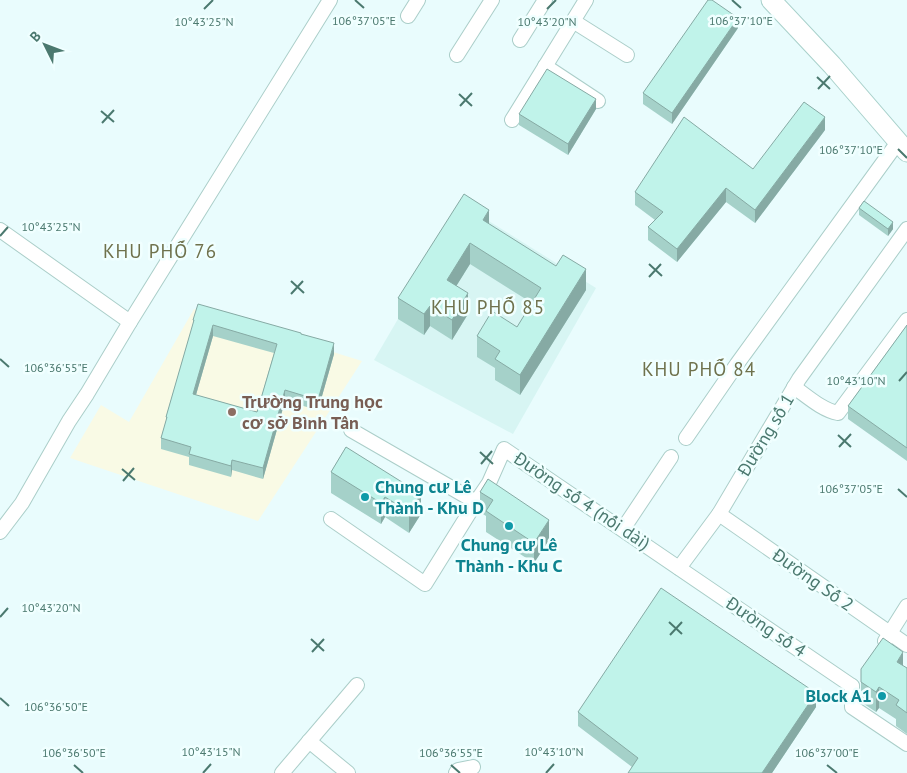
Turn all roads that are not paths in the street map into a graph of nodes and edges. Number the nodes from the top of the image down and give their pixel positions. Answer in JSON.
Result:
{"nodes":[{"id":1,"x":330,"y":0,"type":"edge"},
{"id":2,"x":418,"y":0,"type":"edge"},
{"id":3,"x":492,"y":0,"type":"edge"},
{"id":4,"x":545,"y":0,"type":"edge"},
{"id":5,"x":586,"y":0,"type":"edge"},
{"id":6,"x":771,"y":0,"type":"edge"},
{"id":7,"x":408,"y":16,"type":"dead end"},
{"id":8,"x":573,"y":20,"type":"junction"},
{"id":9,"x":520,"y":40,"type":"dead end"},
{"id":10,"x":457,"y":54,"type":"dead end"},
{"id":11,"x":627,"y":55,"type":"dead end"},
{"id":12,"x":545,"y":66,"type":"junction"},
{"id":13,"x":598,"y":101,"type":"dead end"},
{"id":14,"x":512,"y":120,"type":"dead end"},
{"id":15,"x":902,"y":147,"type":"edge"},
{"id":16,"x":907,"y":229,"type":"edge"},
{"id":17,"x":0,"y":230,"type":"edge"},
{"id":18,"x":907,"y":320,"type":"edge"},
{"id":19,"x":130,"y":322,"type":"junction"},
{"id":20,"x":794,"y":387,"type":"junction"},
{"id":21,"x":351,"y":430,"type":"dead end"},
{"id":22,"x":686,"y":438,"type":"dead end"},
{"id":23,"x":671,"y":457,"type":"dead end"},
{"id":24,"x":476,"y":502,"type":"junction"},
{"id":25,"x":719,"y":514,"type":"junction"},
{"id":26,"x":331,"y":519,"type":"dead end"},
{"id":27,"x":623,"y":529,"type":"junction"},
{"id":28,"x":0,"y":532,"type":"edge"},
{"id":29,"x":679,"y":568,"type":"junction"},
{"id":30,"x":907,"y":606,"type":"edge"},
{"id":31,"x":890,"y":634,"type":"junction"},
{"id":32,"x":907,"y":645,"type":"edge"},
{"id":33,"x":879,"y":648,"type":"edge"},
{"id":34,"x":357,"y":685,"type":"dead end"},
{"id":35,"x":309,"y":741,"type":"junction"},
{"id":36,"x":907,"y":744,"type":"edge"},
{"id":37,"x":472,"y":767,"type":"dead end"},
{"id":38,"x":283,"y":773,"type":"edge"},
{"id":39,"x":348,"y":773,"type":"edge"},
{"id":40,"x":456,"y":773,"type":"edge"}],
"edges":[{"from":1,"to":19,"type":"street"},
{"from":2,"to":7,"type":"street"},
{"from":3,"to":10,"type":"street"},
{"from":4,"to":9,"type":"street"},
{"from":5,"to":8,"type":"street"},
{"from":6,"to":15,"type":"main road"},
{"from":8,"to":11,"type":"street"},
{"from":8,"to":12,"type":"street"},
{"from":12,"to":13,"type":"street"},
{"from":12,"to":14,"type":"street"},
{"from":15,"to":22,"type":"street"},
{"from":16,"to":20,"type":"street","name":"Đường số 1"},
{"from":17,"to":19,"type":"street"},
{"from":18,"to":20,"type":"street"},
{"from":19,"to":28,"type":"street"},
{"from":20,"to":25,"type":"street","name":"Đường số 1"},
{"from":21,"to":24,"type":"street"},
{"from":23,"to":27,"type":"street"},
{"from":24,"to":26,"type":"street"},
{"from":24,"to":27,"type":"street","name":"Đường số 4 (nối dài)"},
{"from":25,"to":29,"type":"street","name":"Đường số 1"},
{"from":25,"to":31,"type":"street","name":"Đường Số 2"},
{"from":27,"to":29,"type":"street","name":"Đường số 4 (nối dài)"},
{"from":29,"to":36,"type":"street","name":"Đường số 4"},
{"from":30,"to":31,"type":"street"},
{"from":31,"to":32,"type":"street","name":"Đường Số 2"},
{"from":31,"to":33,"type":"street"},
{"from":34,"to":35,"type":"street"},
{"from":35,"to":38,"type":"street"},
{"from":35,"to":39,"type":"street"},
{"from":37,"to":40,"type":"street"}]}
